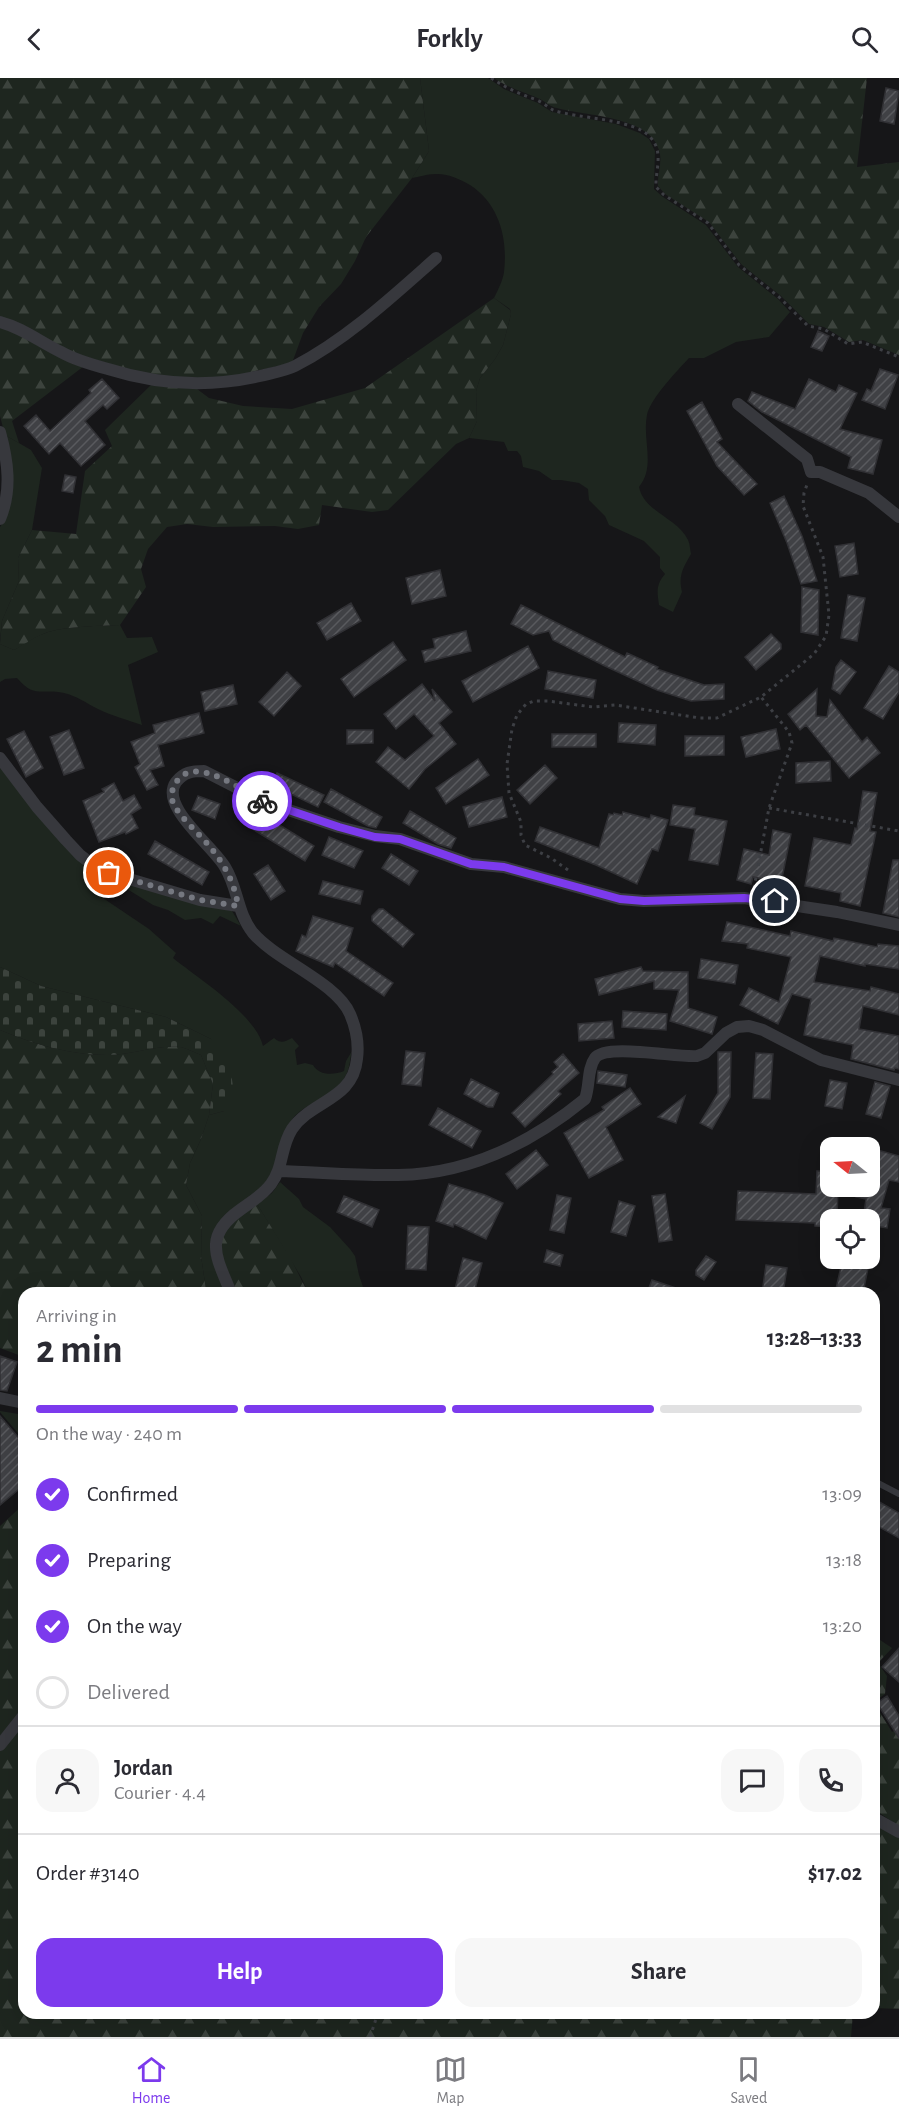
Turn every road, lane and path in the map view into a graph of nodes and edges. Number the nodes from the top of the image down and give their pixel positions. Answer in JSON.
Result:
{"nodes":[{"id":1,"x":491,"y":78,"type":"edge"},
{"id":2,"x":436,"y":258,"type":"dead end"},
{"id":3,"x":0,"y":322,"type":"edge"},
{"id":4,"x":899,"y":357,"type":"edge"},
{"id":5,"x":738,"y":404,"type":"dead end"},
{"id":6,"x":0,"y":432,"type":"edge"},
{"id":7,"x":811,"y":472,"type":"junction"},
{"id":8,"x":899,"y":518,"type":"edge"},
{"id":9,"x":0,"y":519,"type":"edge"},
{"id":10,"x":761,"y":697,"type":"junction"},
{"id":11,"x":0,"y":758,"type":"edge"},
{"id":12,"x":770,"y":808,"type":"junction"},
{"id":13,"x":899,"y":831,"type":"edge"},
{"id":14,"x":584,"y":890,"type":"junction"},
{"id":15,"x":752,"y":898,"type":"junction"},
{"id":16,"x":238,"y":906,"type":"junction"},
{"id":17,"x":899,"y":925,"type":"edge"},
{"id":18,"x":899,"y":1080,"type":"edge"},
{"id":19,"x":278,"y":1171,"type":"junction"},
{"id":20,"x":229,"y":1287,"type":"edge"},
{"id":21,"x":0,"y":1398,"type":"edge"},
{"id":22,"x":18,"y":1402,"type":"edge"},
{"id":23,"x":880,"y":1484,"type":"edge"},
{"id":24,"x":899,"y":1494,"type":"edge"},
{"id":25,"x":18,"y":1722,"type":"edge"},
{"id":26,"x":0,"y":1745,"type":"edge"},
{"id":27,"x":880,"y":1821,"type":"edge"},
{"id":28,"x":899,"y":1832,"type":"edge"},
{"id":29,"x":376,"y":2019,"type":"edge"},
{"id":30,"x":370,"y":2037,"type":"edge"}],
"edges":[{"from":1,"to":4,"type":"path"},
{"from":2,"to":3,"type":"street"},
{"from":5,"to":7,"type":"street"},
{"from":6,"to":9,"type":"street"},
{"from":7,"to":8,"type":"street"},
{"from":7,"to":10,"type":"path"},
{"from":10,"to":12,"type":"path"},
{"from":10,"to":14,"type":"path"},
{"from":11,"to":16,"type":"street"},
{"from":12,"to":13,"type":"path"},
{"from":12,"to":15,"type":"path"},
{"from":14,"to":15,"type":"street"},
{"from":14,"to":16,"type":"street"},
{"from":15,"to":17,"type":"street"},
{"from":16,"to":19,"type":"street"},
{"from":18,"to":19,"type":"street"},
{"from":19,"to":20,"type":"street"},
{"from":21,"to":22,"type":"street"},
{"from":23,"to":24,"type":"lane"},
{"from":25,"to":26,"type":"street"},
{"from":27,"to":28,"type":"street"},
{"from":29,"to":30,"type":"path"}]}
